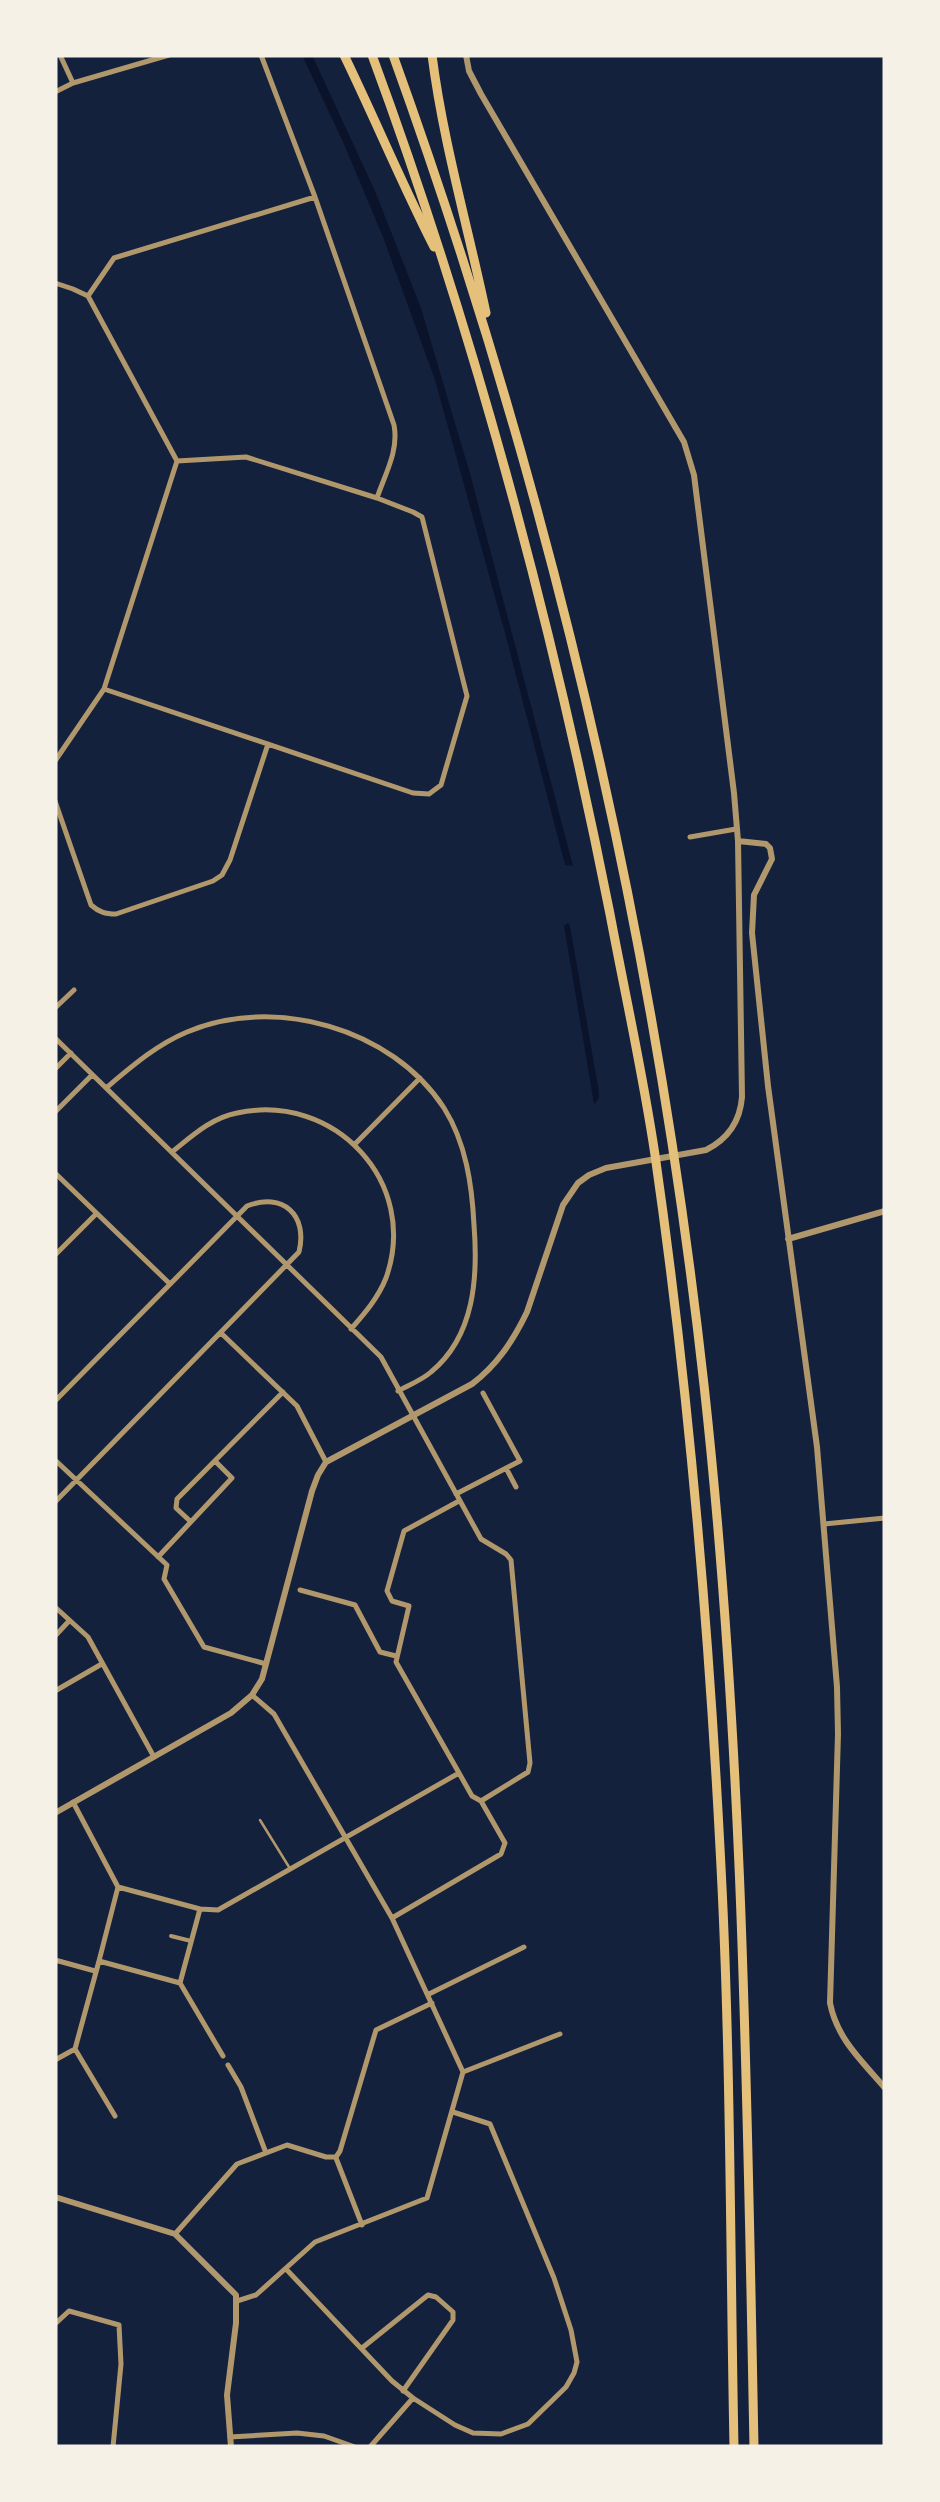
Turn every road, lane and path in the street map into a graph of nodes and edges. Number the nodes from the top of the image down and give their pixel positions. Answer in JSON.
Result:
{"nodes":[{"id":1,"x":60,"y":55,"type":"edge"},
{"id":2,"x":169,"y":55,"type":"edge"},
{"id":3,"x":261,"y":55,"type":"edge"},
{"id":4,"x":344,"y":55,"type":"edge"},
{"id":5,"x":372,"y":55,"type":"edge"},
{"id":6,"x":393,"y":55,"type":"edge"},
{"id":7,"x":432,"y":55,"type":"edge"},
{"id":8,"x":466,"y":55,"type":"edge"},
{"id":9,"x":73,"y":83,"type":"junction"},
{"id":10,"x":55,"y":92,"type":"edge"},
{"id":11,"x":315,"y":197,"type":"junction"},
{"id":12,"x":448,"y":274,"type":"junction"},
{"id":13,"x":55,"y":283,"type":"edge"},
{"id":14,"x":88,"y":296,"type":"junction"},
{"id":15,"x":496,"y":365,"type":"junction"},
{"id":16,"x":177,"y":461,"type":"junction"},
{"id":17,"x":377,"y":498,"type":"junction"},
{"id":18,"x":104,"y":689,"type":"junction"},
{"id":19,"x":268,"y":744,"type":"junction"},
{"id":20,"x":55,"y":761,"type":"edge"},
{"id":21,"x":55,"y":801,"type":"edge"},
{"id":22,"x":738,"y":829,"type":"junction"},
{"id":23,"x":690,"y":837,"type":"dead end"},
{"id":24,"x":738,"y":840,"type":"junction"},
{"id":25,"x":74,"y":990,"type":"dead end"},
{"id":26,"x":55,"y":1008,"type":"edge"},
{"id":27,"x":55,"y":1038,"type":"edge"},
{"id":28,"x":71,"y":1053,"type":"junction"},
{"id":29,"x":55,"y":1068,"type":"edge"},
{"id":30,"x":92,"y":1074,"type":"junction"},
{"id":31,"x":420,"y":1078,"type":"junction"},
{"id":32,"x":106,"y":1088,"type":"junction"},
{"id":33,"x":55,"y":1112,"type":"edge"},
{"id":34,"x":355,"y":1144,"type":"junction"},
{"id":35,"x":172,"y":1152,"type":"junction"},
{"id":36,"x":55,"y":1173,"type":"edge"},
{"id":37,"x":885,"y":1211,"type":"edge"},
{"id":38,"x":96,"y":1214,"type":"junction"},
{"id":39,"x":236,"y":1216,"type":"junction"},
{"id":40,"x":788,"y":1238,"type":"junction"},
{"id":41,"x":55,"y":1255,"type":"edge"},
{"id":42,"x":288,"y":1265,"type":"junction"},
{"id":43,"x":170,"y":1284,"type":"junction"},
{"id":44,"x":351,"y":1329,"type":"junction"},
{"id":45,"x":221,"y":1333,"type":"junction"},
{"id":46,"x":398,"y":1391,"type":"junction"},
{"id":47,"x":282,"y":1392,"type":"junction"},
{"id":48,"x":483,"y":1393,"type":"dead end"},
{"id":49,"x":55,"y":1401,"type":"edge"},
{"id":50,"x":412,"y":1416,"type":"junction"},
{"id":51,"x":55,"y":1460,"type":"edge"},
{"id":52,"x":215,"y":1461,"type":"junction"},
{"id":53,"x":326,"y":1462,"type":"junction"},
{"id":54,"x":506,"y":1468,"type":"junction"},
{"id":55,"x":76,"y":1481,"type":"junction"},
{"id":56,"x":516,"y":1487,"type":"dead end"},
{"id":57,"x":458,"y":1497,"type":"junction"},
{"id":58,"x":55,"y":1502,"type":"edge"},
{"id":59,"x":885,"y":1518,"type":"edge"},
{"id":60,"x":190,"y":1521,"type":"junction"},
{"id":61,"x":824,"y":1524,"type":"junction"},
{"id":62,"x":158,"y":1556,"type":"junction"},
{"id":63,"x":300,"y":1590,"type":"dead end"},
{"id":64,"x":55,"y":1608,"type":"edge"},
{"id":65,"x":69,"y":1621,"type":"junction"},
{"id":66,"x":55,"y":1636,"type":"edge"},
{"id":67,"x":396,"y":1656,"type":"junction"},
{"id":68,"x":101,"y":1664,"type":"junction"},
{"id":69,"x":266,"y":1664,"type":"junction"},
{"id":70,"x":55,"y":1691,"type":"edge"},
{"id":71,"x":252,"y":1695,"type":"junction"},
{"id":72,"x":154,"y":1756,"type":"junction"},
{"id":73,"x":459,"y":1773,"type":"junction"},
{"id":74,"x":481,"y":1801,"type":"junction"},
{"id":75,"x":73,"y":1802,"type":"junction"},
{"id":76,"x":55,"y":1813,"type":"edge"},
{"id":77,"x":260,"y":1820,"type":"dead end"},
{"id":78,"x":345,"y":1838,"type":"junction"},
{"id":79,"x":290,"y":1868,"type":"junction"},
{"id":80,"x":118,"y":1887,"type":"junction"},
{"id":81,"x":200,"y":1909,"type":"junction"},
{"id":82,"x":392,"y":1918,"type":"junction"},
{"id":83,"x":172,"y":1936,"type":"dead end"},
{"id":84,"x":191,"y":1941,"type":"junction"},
{"id":85,"x":524,"y":1947,"type":"dead end"},
{"id":86,"x":55,"y":1960,"type":"edge"},
{"id":87,"x":99,"y":1961,"type":"junction"},
{"id":88,"x":96,"y":1971,"type":"junction"},
{"id":89,"x":180,"y":1983,"type":"junction"},
{"id":90,"x":429,"y":1994,"type":"junction"},
{"id":91,"x":433,"y":2002,"type":"junction"},
{"id":92,"x":560,"y":2034,"type":"dead end"},
{"id":93,"x":75,"y":2048,"type":"junction"},
{"id":94,"x":223,"y":2056,"type":"dead end"},
{"id":95,"x":55,"y":2060,"type":"edge"},
{"id":96,"x":228,"y":2065,"type":"dead end"},
{"id":97,"x":464,"y":2072,"type":"junction"},
{"id":98,"x":885,"y":2088,"type":"edge"},
{"id":99,"x":452,"y":2112,"type":"junction"},
{"id":100,"x":115,"y":2116,"type":"dead end"},
{"id":101,"x":266,"y":2153,"type":"junction"},
{"id":102,"x":336,"y":2157,"type":"junction"},
{"id":103,"x":55,"y":2197,"type":"edge"},
{"id":104,"x":362,"y":2225,"type":"junction"},
{"id":105,"x":175,"y":2234,"type":"junction"},
{"id":106,"x":286,"y":2269,"type":"junction"},
{"id":107,"x":236,"y":2300,"type":"junction"},
{"id":108,"x":55,"y":2324,"type":"edge"},
{"id":109,"x":362,"y":2348,"type":"junction"},
{"id":110,"x":403,"y":2391,"type":"junction"},
{"id":111,"x":412,"y":2398,"type":"junction"},
{"id":112,"x":230,"y":2437,"type":"junction"},
{"id":113,"x":113,"y":2447,"type":"edge"},
{"id":114,"x":231,"y":2447,"type":"edge"},
{"id":115,"x":355,"y":2447,"type":"edge"},
{"id":116,"x":370,"y":2447,"type":"edge"},
{"id":117,"x":734,"y":2447,"type":"edge"},
{"id":118,"x":754,"y":2447,"type":"edge"}],
"edges":[{"from":1,"to":9,"type":"street"},
{"from":2,"to":9,"type":"street"},
{"from":3,"to":11,"type":"street"},
{"from":4,"to":12,"type":"highway"},
{"from":5,"to":12,"type":"highway"},
{"from":6,"to":15,"type":"highway"},
{"from":7,"to":15,"type":"highway"},
{"from":8,"to":22,"type":"street"},
{"from":9,"to":10,"type":"street"},
{"from":11,"to":14,"type":"street"},
{"from":11,"to":17,"type":"street"},
{"from":12,"to":117,"type":"highway"},
{"from":13,"to":14,"type":"street"},
{"from":14,"to":16,"type":"street"},
{"from":15,"to":118,"type":"highway"},
{"from":16,"to":17,"type":"street"},
{"from":16,"to":18,"type":"street"},
{"from":17,"to":19,"type":"street"},
{"from":18,"to":19,"type":"street"},
{"from":18,"to":20,"type":"street"},
{"from":19,"to":21,"type":"street"},
{"from":22,"to":23,"type":"street"},
{"from":22,"to":24,"type":"street"},
{"from":24,"to":40,"type":"street"},
{"from":24,"to":50,"type":"street"},
{"from":25,"to":26,"type":"street"},
{"from":27,"to":28,"type":"street"},
{"from":28,"to":29,"type":"street"},
{"from":28,"to":30,"type":"street"},
{"from":30,"to":32,"type":"street"},
{"from":30,"to":33,"type":"street"},
{"from":31,"to":32,"type":"street"},
{"from":31,"to":34,"type":"street"},
{"from":31,"to":46,"type":"street"},
{"from":32,"to":35,"type":"street"},
{"from":34,"to":35,"type":"street"},
{"from":34,"to":44,"type":"street"},
{"from":35,"to":39,"type":"street"},
{"from":36,"to":38,"type":"street"},
{"from":37,"to":40,"type":"street"},
{"from":38,"to":41,"type":"street"},
{"from":38,"to":43,"type":"street"},
{"from":39,"to":42,"type":"street"},
{"from":39,"to":42,"type":"street"},
{"from":39,"to":43,"type":"street"},
{"from":40,"to":61,"type":"street"},
{"from":42,"to":44,"type":"street"},
{"from":42,"to":45,"type":"street"},
{"from":43,"to":49,"type":"street"},
{"from":44,"to":46,"type":"street"},
{"from":45,"to":47,"type":"street"},
{"from":45,"to":55,"type":"street"},
{"from":46,"to":50,"type":"street"},
{"from":47,"to":52,"type":"street"},
{"from":47,"to":53,"type":"street"},
{"from":48,"to":54,"type":"street"},
{"from":50,"to":53,"type":"street"},
{"from":50,"to":57,"type":"street"},
{"from":51,"to":55,"type":"street"},
{"from":52,"to":60,"type":"street"},
{"from":52,"to":60,"type":"street"},
{"from":53,"to":69,"type":"street"},
{"from":54,"to":56,"type":"street"},
{"from":54,"to":57,"type":"street"},
{"from":55,"to":58,"type":"street"},
{"from":55,"to":62,"type":"street"},
{"from":57,"to":67,"type":"street"},
{"from":57,"to":74,"type":"street"},
{"from":59,"to":61,"type":"street"},
{"from":60,"to":62,"type":"street"},
{"from":61,"to":98,"type":"street"},
{"from":62,"to":69,"type":"street"},
{"from":63,"to":67,"type":"street"},
{"from":64,"to":65,"type":"street"},
{"from":65,"to":66,"type":"street"},
{"from":65,"to":68,"type":"street"},
{"from":67,"to":73,"type":"street"},
{"from":68,"to":70,"type":"street"},
{"from":68,"to":72,"type":"street"},
{"from":69,"to":71,"type":"street"},
{"from":71,"to":72,"type":"street"},
{"from":71,"to":78,"type":"street"},
{"from":72,"to":75,"type":"street"},
{"from":73,"to":74,"type":"street"},
{"from":73,"to":78,"type":"street"},
{"from":74,"to":82,"type":"street"},
{"from":75,"to":76,"type":"street"},
{"from":75,"to":80,"type":"street"},
{"from":77,"to":79,"type":"lane"},
{"from":78,"to":79,"type":"street"},
{"from":78,"to":82,"type":"street"},
{"from":79,"to":81,"type":"street"},
{"from":80,"to":81,"type":"street"},
{"from":80,"to":87,"type":"street"},
{"from":81,"to":84,"type":"street"},
{"from":82,"to":90,"type":"street"},
{"from":83,"to":84,"type":"street"},
{"from":84,"to":89,"type":"street"},
{"from":85,"to":90,"type":"street"},
{"from":86,"to":88,"type":"street"},
{"from":87,"to":88,"type":"street"},
{"from":87,"to":89,"type":"street"},
{"from":88,"to":93,"type":"street"},
{"from":89,"to":94,"type":"street"},
{"from":90,"to":91,"type":"street"},
{"from":91,"to":97,"type":"street"},
{"from":91,"to":102,"type":"street"},
{"from":92,"to":97,"type":"street"},
{"from":93,"to":95,"type":"street"},
{"from":93,"to":100,"type":"street"},
{"from":96,"to":101,"type":"street"},
{"from":97,"to":99,"type":"street"},
{"from":99,"to":104,"type":"street"},
{"from":99,"to":111,"type":"street"},
{"from":101,"to":102,"type":"street"},
{"from":101,"to":105,"type":"street"},
{"from":102,"to":104,"type":"street"},
{"from":103,"to":105,"type":"street"},
{"from":104,"to":106,"type":"street"},
{"from":105,"to":107,"type":"street"},
{"from":106,"to":107,"type":"street"},
{"from":106,"to":109,"type":"street"},
{"from":107,"to":112,"type":"street"},
{"from":108,"to":113,"type":"street"},
{"from":109,"to":110,"type":"street"},
{"from":109,"to":110,"type":"street"},
{"from":110,"to":111,"type":"street"},
{"from":111,"to":116,"type":"street"},
{"from":112,"to":114,"type":"street"},
{"from":112,"to":115,"type":"street"}]}
